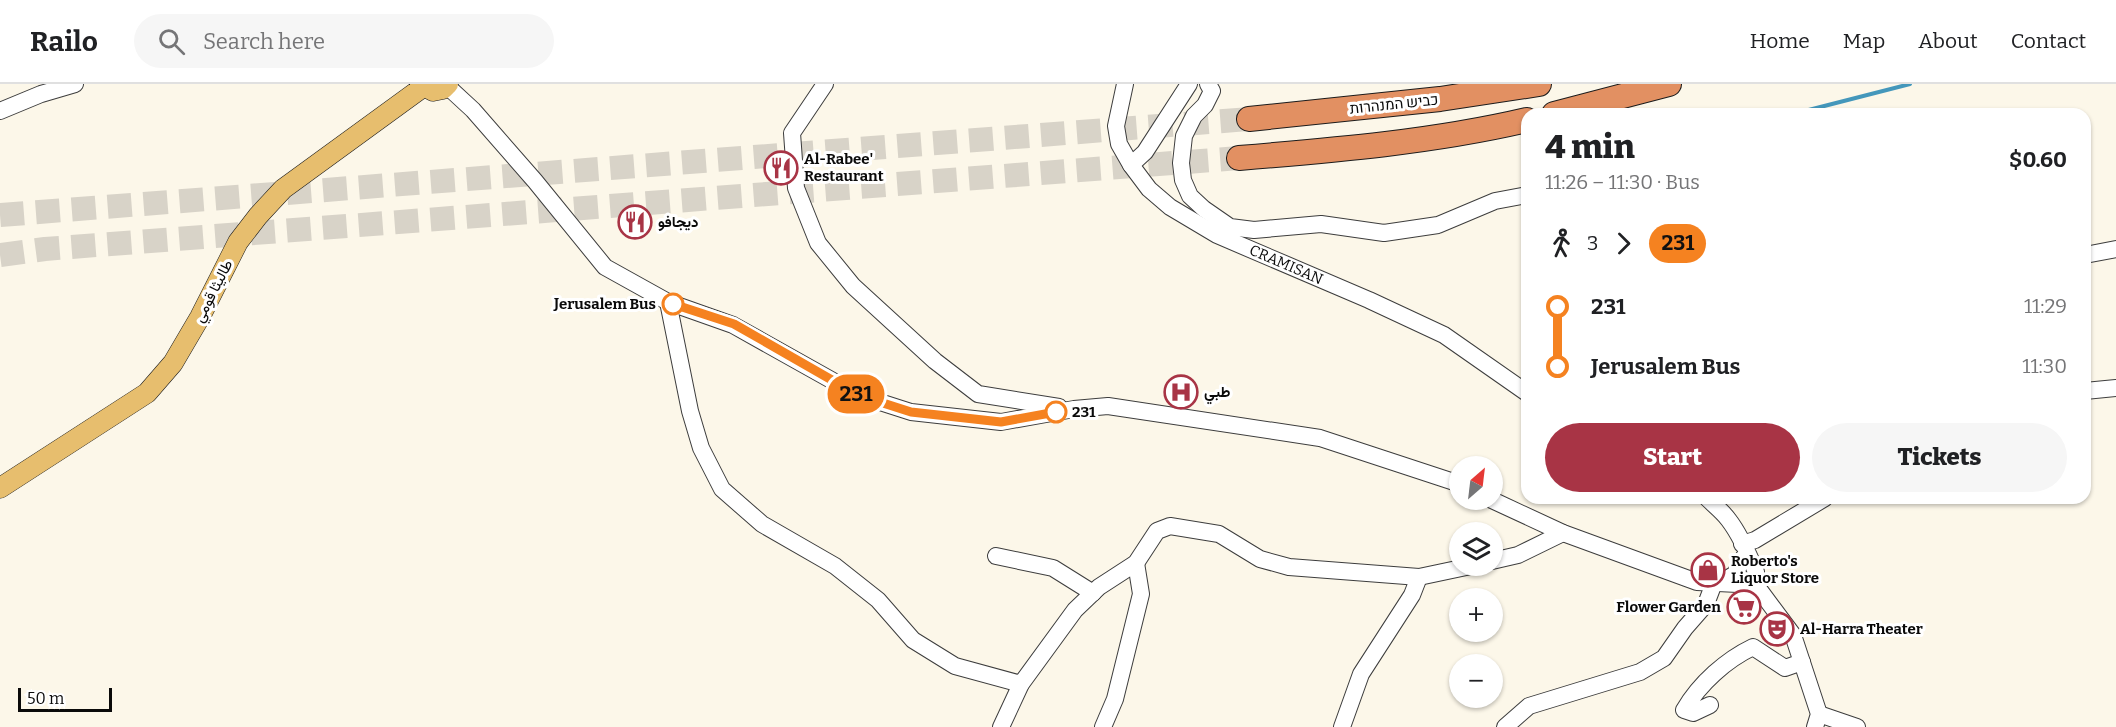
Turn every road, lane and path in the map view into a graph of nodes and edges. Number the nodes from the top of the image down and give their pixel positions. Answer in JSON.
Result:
{"nodes":[{"id":1,"x":75,"y":84,"type":"edge"},
{"id":2,"x":825,"y":84,"type":"edge"},
{"id":3,"x":1125,"y":84,"type":"edge"},
{"id":4,"x":1189,"y":84,"type":"edge"},
{"id":5,"x":1208,"y":84,"type":"edge"},
{"id":6,"x":1539,"y":84,"type":"edge"},
{"id":7,"x":1669,"y":84,"type":"edge"},
{"id":8,"x":448,"y":85,"type":"edge"},
{"id":9,"x":421,"y":86,"type":"edge"},
{"id":10,"x":1577,"y":108,"type":"edge"},
{"id":11,"x":0,"y":111,"type":"edge"},
{"id":12,"x":1249,"y":119,"type":"tunnel mouth"},
{"id":13,"x":1521,"y":121,"type":"edge"},
{"id":14,"x":1239,"y":158,"type":"tunnel mouth"},
{"id":15,"x":1131,"y":165,"type":"junction"},
{"id":16,"x":1521,"y":196,"type":"edge"},
{"id":17,"x":2116,"y":249,"type":"edge"},
{"id":18,"x":2091,"y":254,"type":"edge"},
{"id":19,"x":668,"y":302,"type":"junction"},
{"id":20,"x":2116,"y":388,"type":"edge"},
{"id":21,"x":1521,"y":389,"type":"edge"},
{"id":22,"x":2091,"y":390,"type":"edge"},
{"id":23,"x":1074,"y":409,"type":"junction"},
{"id":24,"x":1449,"y":480,"type":"edge"},
{"id":25,"x":0,"y":488,"type":"edge"},
{"id":26,"x":1713,"y":504,"type":"edge"},
{"id":27,"x":1815,"y":504,"type":"edge"},
{"id":28,"x":1503,"y":505,"type":"edge"},
{"id":29,"x":1563,"y":533,"type":"junction"},
{"id":30,"x":996,"y":556,"type":"dead end"},
{"id":31,"x":1503,"y":558,"type":"edge"},
{"id":32,"x":1136,"y":563,"type":"junction"},
{"id":33,"x":1746,"y":570,"type":"junction"},
{"id":34,"x":1449,"y":571,"type":"edge"},
{"id":35,"x":1419,"y":577,"type":"junction"},
{"id":36,"x":1717,"y":583,"type":"junction"},
{"id":37,"x":1093,"y":593,"type":"junction"},
{"id":38,"x":1802,"y":662,"type":"junction"},
{"id":39,"x":1021,"y":684,"type":"junction"},
{"id":40,"x":1710,"y":705,"type":"dead end"},
{"id":41,"x":1817,"y":721,"type":"edge"},
{"id":42,"x":1001,"y":727,"type":"edge"},
{"id":43,"x":1103,"y":727,"type":"edge"},
{"id":44,"x":1342,"y":727,"type":"edge"},
{"id":45,"x":1505,"y":727,"type":"edge"},
{"id":46,"x":1857,"y":727,"type":"edge"}],
"edges":[{"from":1,"to":11,"type":"street"},
{"from":2,"to":23,"type":"street"},
{"from":3,"to":15,"type":"street","name":"CRAMISAN"},
{"from":4,"to":15,"type":"street"},
{"from":5,"to":16,"type":"street"},
{"from":6,"to":12,"type":"highway","name":"כביש המנהרות"},
{"from":7,"to":10,"type":"highway"},
{"from":8,"to":9,"type":"main road"},
{"from":8,"to":19,"type":"street"},
{"from":9,"to":25,"type":"main road","name":"طاليثا قومي"},
{"from":13,"to":14,"type":"highway"},
{"from":15,"to":21,"type":"street","name":"CRAMISAN"},
{"from":17,"to":18,"type":"street"},
{"from":19,"to":23,"type":"street"},
{"from":19,"to":39,"type":"street"},
{"from":20,"to":22,"type":"street"},
{"from":23,"to":24,"type":"street"},
{"from":26,"to":33,"type":"street"},
{"from":27,"to":33,"type":"street"},
{"from":28,"to":29,"type":"street"},
{"from":29,"to":31,"type":"street"},
{"from":29,"to":36,"type":"street"},
{"from":30,"to":37,"type":"street"},
{"from":32,"to":35,"type":"street"},
{"from":32,"to":37,"type":"street"},
{"from":32,"to":43,"type":"street"},
{"from":33,"to":36,"type":"street"},
{"from":33,"to":36,"type":"street"},
{"from":33,"to":38,"type":"street"},
{"from":34,"to":35,"type":"street"},
{"from":35,"to":44,"type":"street"},
{"from":36,"to":45,"type":"street"},
{"from":37,"to":39,"type":"street"},
{"from":38,"to":40,"type":"street"},
{"from":38,"to":41,"type":"street"},
{"from":39,"to":42,"type":"street"},
{"from":41,"to":46,"type":"street"}]}
